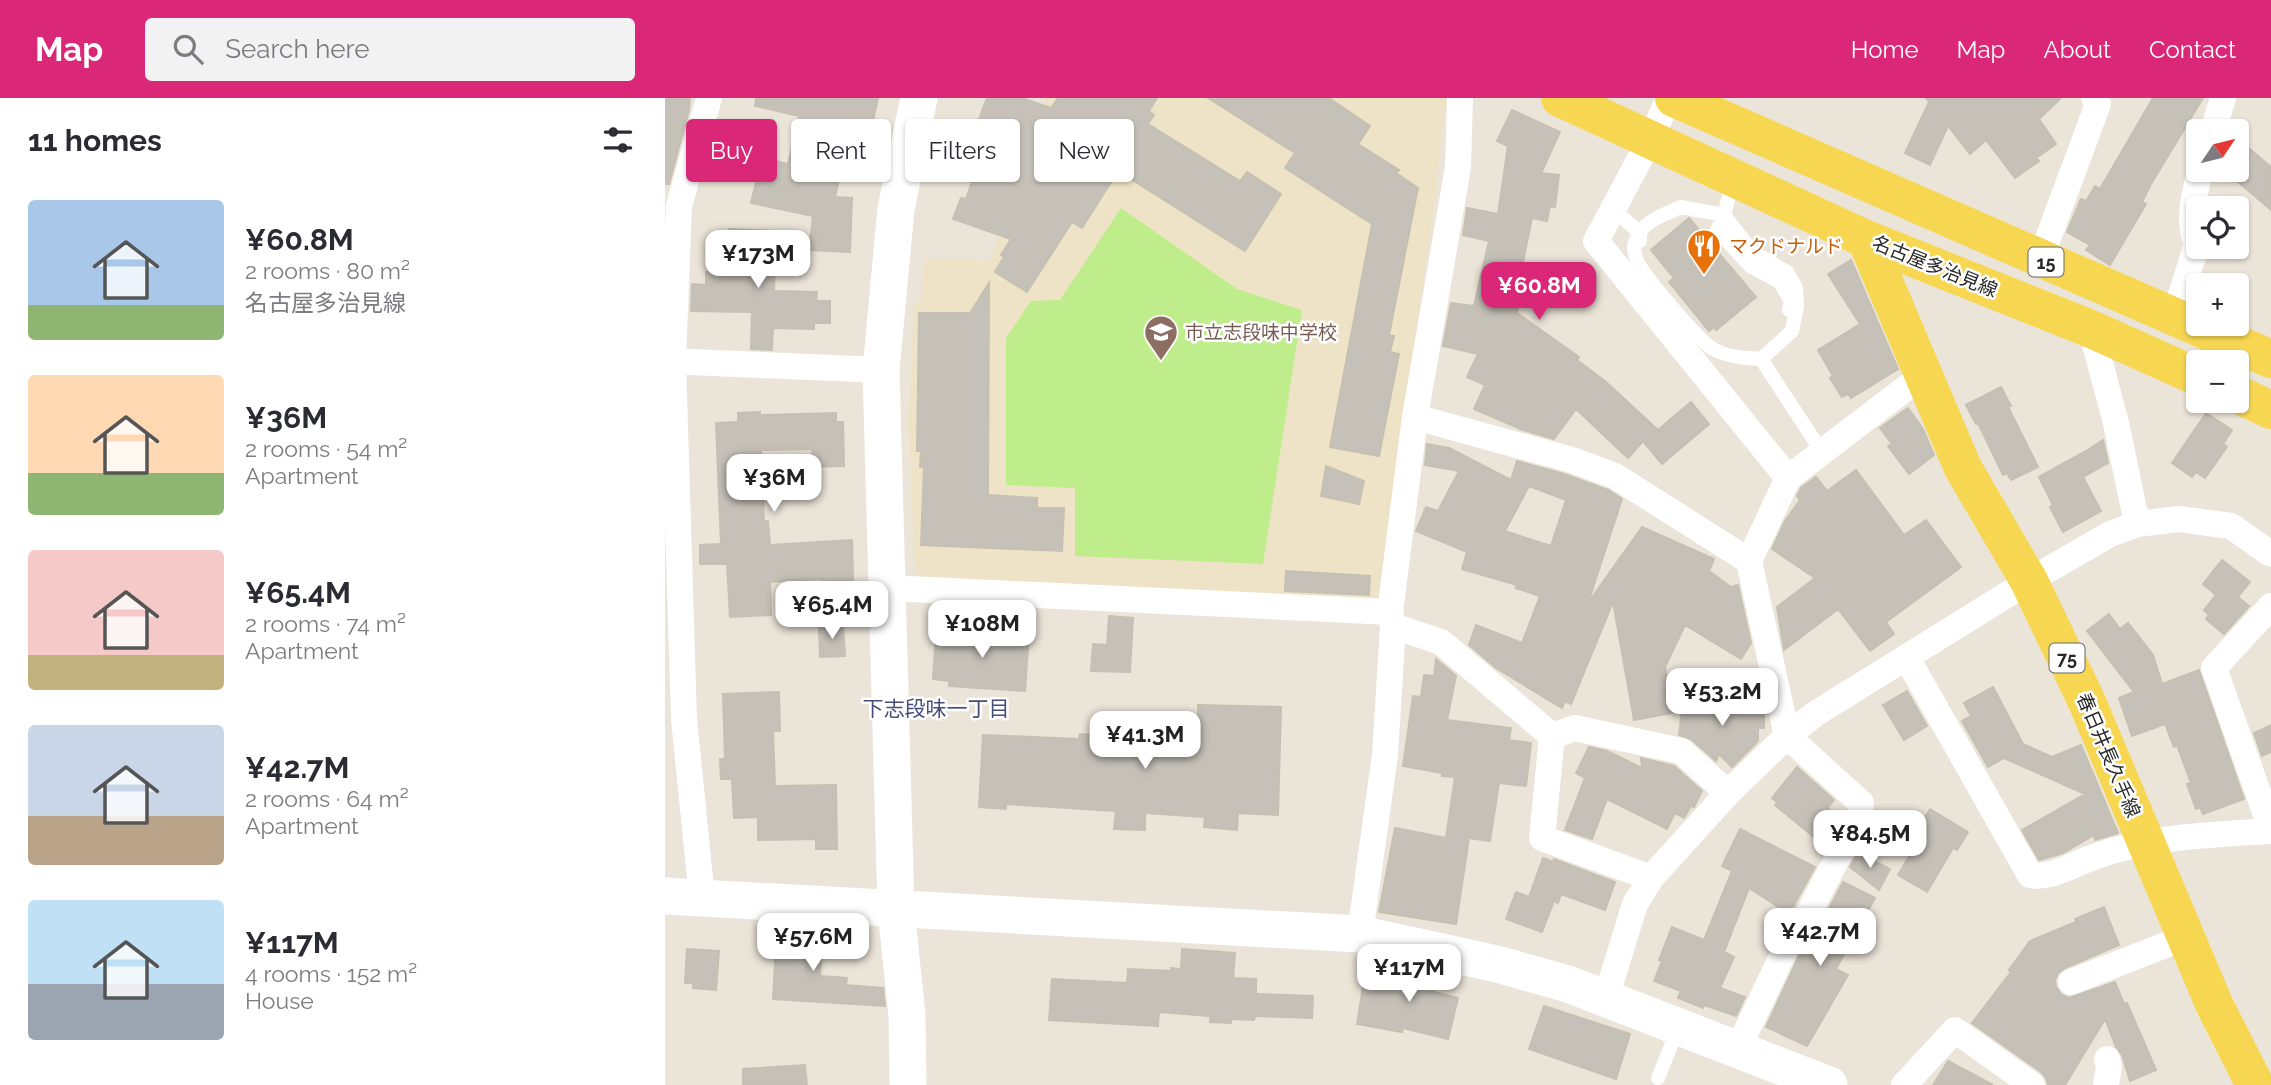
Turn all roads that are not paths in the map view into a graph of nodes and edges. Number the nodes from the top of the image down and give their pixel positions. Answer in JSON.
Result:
{"nodes":[{"id":1,"x":709,"y":98,"type":"edge"},
{"id":2,"x":919,"y":98,"type":"edge"},
{"id":3,"x":1460,"y":98,"type":"edge"},
{"id":4,"x":1560,"y":98,"type":"edge"},
{"id":5,"x":1672,"y":98,"type":"edge"},
{"id":6,"x":2094,"y":98,"type":"edge"},
{"id":7,"x":2223,"y":98,"type":"edge"},
{"id":8,"x":2217,"y":119,"type":"edge"},
{"id":9,"x":1651,"y":138,"type":"junction"},
{"id":10,"x":1734,"y":177,"type":"junction"},
{"id":11,"x":2197,"y":182,"type":"edge"},
{"id":12,"x":672,"y":206,"type":"edge"},
{"id":13,"x":1613,"y":209,"type":"junction"},
{"id":14,"x":1724,"y":215,"type":"junction"},
{"id":15,"x":1640,"y":233,"type":"junction"},
{"id":16,"x":1866,"y":239,"type":"junction"},
{"id":17,"x":2041,"y":260,"type":"junction"},
{"id":18,"x":2173,"y":317,"type":"junction"},
{"id":19,"x":2091,"y":329,"type":"junction"},
{"id":20,"x":1761,"y":359,"type":"junction"},
{"id":21,"x":2271,"y":359,"type":"edge"},
{"id":22,"x":669,"y":362,"type":"edge"},
{"id":23,"x":881,"y":370,"type":"junction"},
{"id":24,"x":2186,"y":372,"type":"edge"},
{"id":25,"x":1923,"y":375,"type":"junction"},
{"id":26,"x":2249,"y":400,"type":"edge"},
{"id":27,"x":2271,"y":410,"type":"edge"},
{"id":28,"x":1415,"y":416,"type":"junction"},
{"id":29,"x":1822,"y":452,"type":"junction"},
{"id":30,"x":1788,"y":478,"type":"junction"},
{"id":31,"x":2137,"y":524,"type":"junction"},
{"id":32,"x":671,"y":543,"type":"edge"},
{"id":33,"x":2271,"y":554,"type":"edge"},
{"id":34,"x":1749,"y":561,"type":"junction"},
{"id":35,"x":2029,"y":581,"type":"junction"},
{"id":36,"x":909,"y":589,"type":"dead end"},
{"id":37,"x":2271,"y":607,"type":"edge"},
{"id":38,"x":1392,"y":619,"type":"junction"},
{"id":39,"x":1907,"y":658,"type":"junction"},
{"id":40,"x":674,"y":719,"type":"edge"},
{"id":41,"x":1552,"y":736,"type":"junction"},
{"id":42,"x":1787,"y":736,"type":"junction"},
{"id":43,"x":1728,"y":793,"type":"junction"},
{"id":44,"x":2271,"y":830,"type":"edge"},
{"id":45,"x":2146,"y":842,"type":"junction"},
{"id":46,"x":1651,"y":878,"type":"junction"},
{"id":47,"x":665,"y":896,"type":"edge"},
{"id":48,"x":702,"y":898,"type":"junction"},
{"id":49,"x":896,"y":910,"type":"junction"},
{"id":50,"x":1360,"y":934,"type":"junction"},
{"id":51,"x":2186,"y":937,"type":"junction"},
{"id":52,"x":2071,"y":982,"type":"dead end"},
{"id":53,"x":1606,"y":998,"type":"junction"},
{"id":54,"x":1678,"y":1026,"type":"junction"},
{"id":55,"x":1737,"y":1051,"type":"junction"},
{"id":56,"x":1658,"y":1078,"type":"dead end"},
{"id":57,"x":908,"y":1085,"type":"edge"},
{"id":58,"x":1829,"y":1085,"type":"edge"},
{"id":59,"x":1904,"y":1085,"type":"edge"},
{"id":60,"x":2032,"y":1085,"type":"edge"},
{"id":61,"x":2255,"y":1085,"type":"edge"}],
"edges":[{"from":1,"to":12,"type":"street"},
{"from":2,"to":23,"type":"street"},
{"from":3,"to":28,"type":"street"},
{"from":4,"to":9,"type":"main road","name":"名古屋多治見線","number":"15"},
{"from":5,"to":9,"type":"street"},
{"from":5,"to":17,"type":"main road","number":"15"},
{"from":6,"to":17,"type":"street"},
{"from":7,"to":8,"type":"street"},
{"from":9,"to":10,"type":"main road","name":"名古屋多治見線","number":"15"},
{"from":9,"to":13,"type":"street"},
{"from":10,"to":14,"type":"lane"},
{"from":10,"to":16,"type":"main road","name":"名古屋多治見線","number":"15"},
{"from":11,"to":18,"type":"street"},
{"from":12,"to":22,"type":"street"},
{"from":13,"to":15,"type":"lane"},
{"from":13,"to":30,"type":"street"},
{"from":14,"to":15,"type":"lane"},
{"from":14,"to":15,"type":"lane"},
{"from":14,"to":20,"type":"lane"},
{"from":15,"to":20,"type":"lane"},
{"from":16,"to":19,"type":"main road","name":"名古屋多治見線","number":"15"},
{"from":16,"to":25,"type":"main road","name":"春日井長久手線","number":"75"},
{"from":17,"to":18,"type":"main road","number":"15"},
{"from":18,"to":21,"type":"main road","number":"15"},
{"from":19,"to":24,"type":"main road","name":"名古屋多治見線","number":"15"},
{"from":19,"to":31,"type":"street"},
{"from":20,"to":29,"type":"lane"},
{"from":22,"to":23,"type":"street"},
{"from":22,"to":32,"type":"street"},
{"from":23,"to":49,"type":"street"},
{"from":25,"to":29,"type":"street"},
{"from":25,"to":35,"type":"main road","name":"春日井長久手線","number":"75"},
{"from":26,"to":27,"type":"main road"},
{"from":28,"to":34,"type":"street"},
{"from":28,"to":38,"type":"street"},
{"from":29,"to":30,"type":"street"},
{"from":30,"to":34,"type":"street"},
{"from":31,"to":33,"type":"street"},
{"from":31,"to":35,"type":"street"},
{"from":32,"to":40,"type":"street"},
{"from":34,"to":42,"type":"street"},
{"from":35,"to":39,"type":"street"},
{"from":35,"to":45,"type":"main road","name":"春日井長久手線","number":"75"},
{"from":36,"to":38,"type":"street"},
{"from":37,"to":44,"type":"street"},
{"from":38,"to":41,"type":"street"},
{"from":38,"to":50,"type":"street"},
{"from":39,"to":42,"type":"street"},
{"from":39,"to":45,"type":"street"},
{"from":40,"to":48,"type":"street"},
{"from":41,"to":43,"type":"street"},
{"from":41,"to":46,"type":"street"},
{"from":42,"to":43,"type":"street"},
{"from":42,"to":55,"type":"street"},
{"from":43,"to":46,"type":"street"},
{"from":44,"to":45,"type":"street"},
{"from":45,"to":51,"type":"main road","name":"春日井長久手線","number":"75"},
{"from":46,"to":53,"type":"street"},
{"from":47,"to":48,"type":"street"},
{"from":48,"to":49,"type":"street"},
{"from":49,"to":50,"type":"street"},
{"from":49,"to":57,"type":"street"},
{"from":50,"to":53,"type":"street"},
{"from":51,"to":52,"type":"street"},
{"from":51,"to":61,"type":"main road","name":"春日井長久手線","number":"75"},
{"from":53,"to":54,"type":"street"},
{"from":54,"to":55,"type":"street"},
{"from":54,"to":56,"type":"lane"},
{"from":55,"to":58,"type":"street"},
{"from":59,"to":60,"type":"street"}]}
